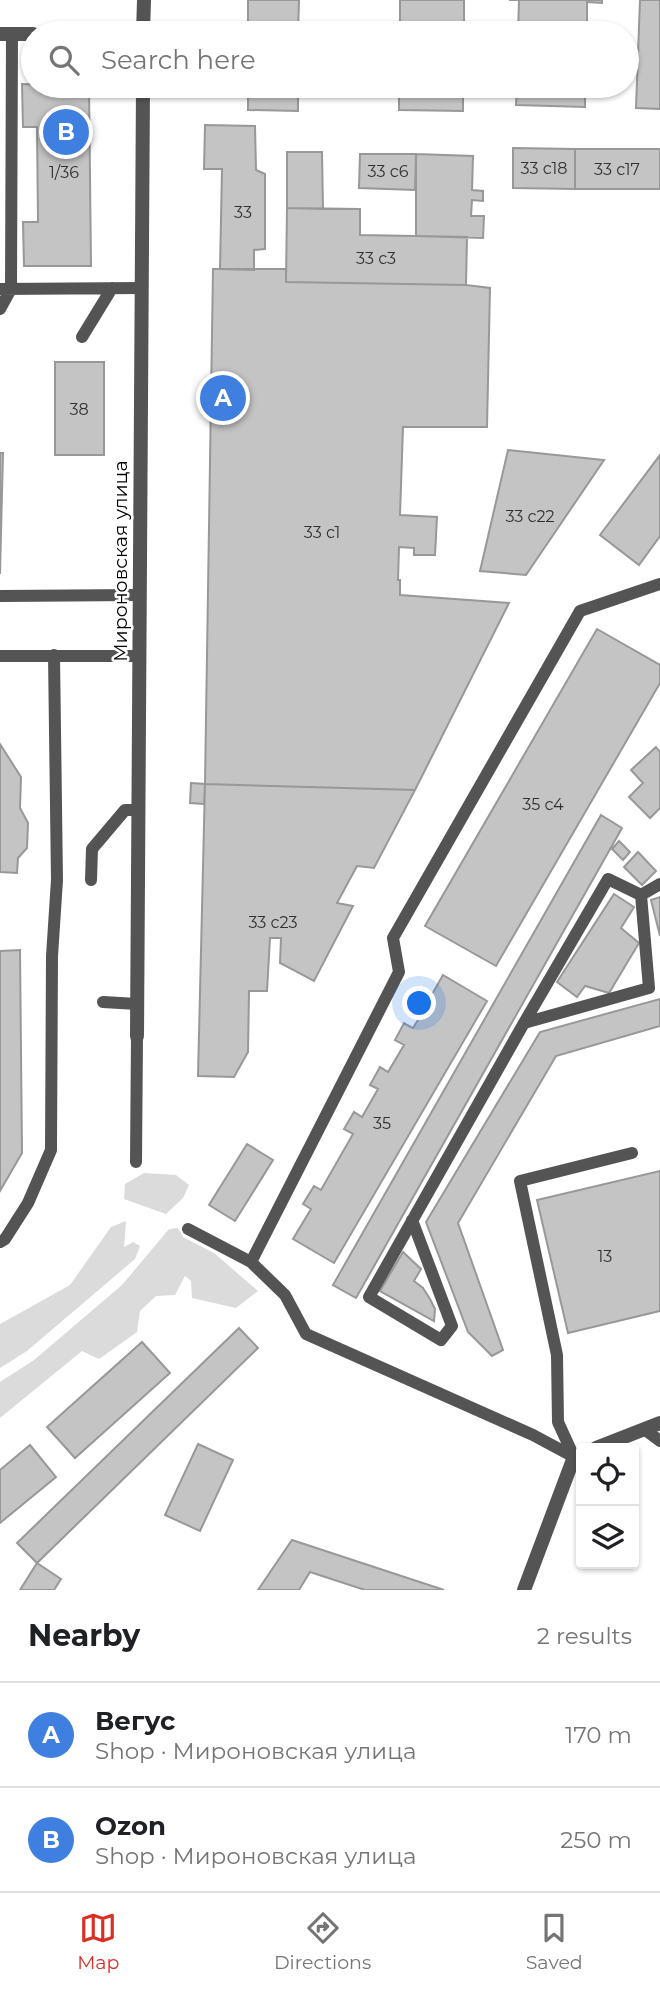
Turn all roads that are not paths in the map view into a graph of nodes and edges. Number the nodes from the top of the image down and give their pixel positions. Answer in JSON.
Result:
{"nodes":[{"id":1,"x":144,"y":0,"type":"edge"},
{"id":2,"x":143,"y":21,"type":"edge"},
{"id":3,"x":6,"y":34,"type":"edge"},
{"id":4,"x":143,"y":98,"type":"edge"},
{"id":5,"x":112,"y":288,"type":"junction"},
{"id":6,"x":141,"y":288,"type":"junction"},
{"id":7,"x":5,"y":289,"type":"edge"},
{"id":8,"x":0,"y":309,"type":"edge"},
{"id":9,"x":82,"y":337,"type":"dead end"},
{"id":10,"x":660,"y":584,"type":"edge"},
{"id":11,"x":139,"y":595,"type":"junction"},
{"id":12,"x":0,"y":596,"type":"edge"},
{"id":13,"x":54,"y":655,"type":"junction"},
{"id":14,"x":0,"y":656,"type":"edge"},
{"id":15,"x":139,"y":656,"type":"junction"},
{"id":16,"x":138,"y":810,"type":"junction"},
{"id":17,"x":91,"y":880,"type":"dead end"},
{"id":18,"x":660,"y":884,"type":"edge"},
{"id":19,"x":641,"y":895,"type":"junction"},
{"id":20,"x":103,"y":1002,"type":"dead end"},
{"id":21,"x":137,"y":1004,"type":"junction"},
{"id":22,"x":524,"y":1023,"type":"junction"},
{"id":23,"x":137,"y":1035,"type":"joint"},
{"id":24,"x":632,"y":1153,"type":"dead end"},
{"id":25,"x":136,"y":1162,"type":"dead end"},
{"id":26,"x":412,"y":1220,"type":"junction"},
{"id":27,"x":188,"y":1229,"type":"dead end"},
{"id":28,"x":0,"y":1242,"type":"edge"},
{"id":29,"x":251,"y":1262,"type":"junction"},
{"id":30,"x":660,"y":1423,"type":"edge"},
{"id":31,"x":644,"y":1429,"type":"junction"},
{"id":32,"x":660,"y":1441,"type":"edge"},
{"id":33,"x":609,"y":1443,"type":"edge"},
{"id":34,"x":576,"y":1454,"type":"edge"},
{"id":35,"x":576,"y":1456,"type":"edge"},
{"id":36,"x":576,"y":1459,"type":"edge"},
{"id":37,"x":524,"y":1590,"type":"edge"}],
"edges":[{"from":1,"to":2,"type":"street"},
{"from":3,"to":7,"type":"lane"},
{"from":4,"to":6,"type":"street","name":"Мироновская улица"},
{"from":5,"to":6,"type":"lane"},
{"from":5,"to":7,"type":"lane"},
{"from":5,"to":9,"type":"lane"},
{"from":6,"to":11,"type":"street","name":"Мироновская улица"},
{"from":7,"to":8,"type":"lane"},
{"from":10,"to":29,"type":"lane"},
{"from":11,"to":12,"type":"lane"},
{"from":11,"to":15,"type":"street","name":"Мироновская улица"},
{"from":13,"to":14,"type":"lane"},
{"from":13,"to":15,"type":"lane"},
{"from":13,"to":28,"type":"lane"},
{"from":15,"to":16,"type":"street","name":"Мироновская улица"},
{"from":16,"to":17,"type":"lane"},
{"from":16,"to":21,"type":"street","name":"Мироновская улица"},
{"from":18,"to":19,"type":"lane"},
{"from":19,"to":22,"type":"lane"},
{"from":19,"to":22,"type":"lane"},
{"from":20,"to":21,"type":"lane"},
{"from":21,"to":23,"type":"street","name":"Мироновская улица"},
{"from":22,"to":26,"type":"lane"},
{"from":23,"to":25,"type":"lane"},
{"from":24,"to":34,"type":"lane"},
{"from":26,"to":26,"type":"lane"},
{"from":27,"to":29,"type":"lane"},
{"from":29,"to":35,"type":"lane"},
{"from":30,"to":31,"type":"street"},
{"from":31,"to":32,"type":"lane"},
{"from":31,"to":33,"type":"street"},
{"from":36,"to":37,"type":"street"}]}
